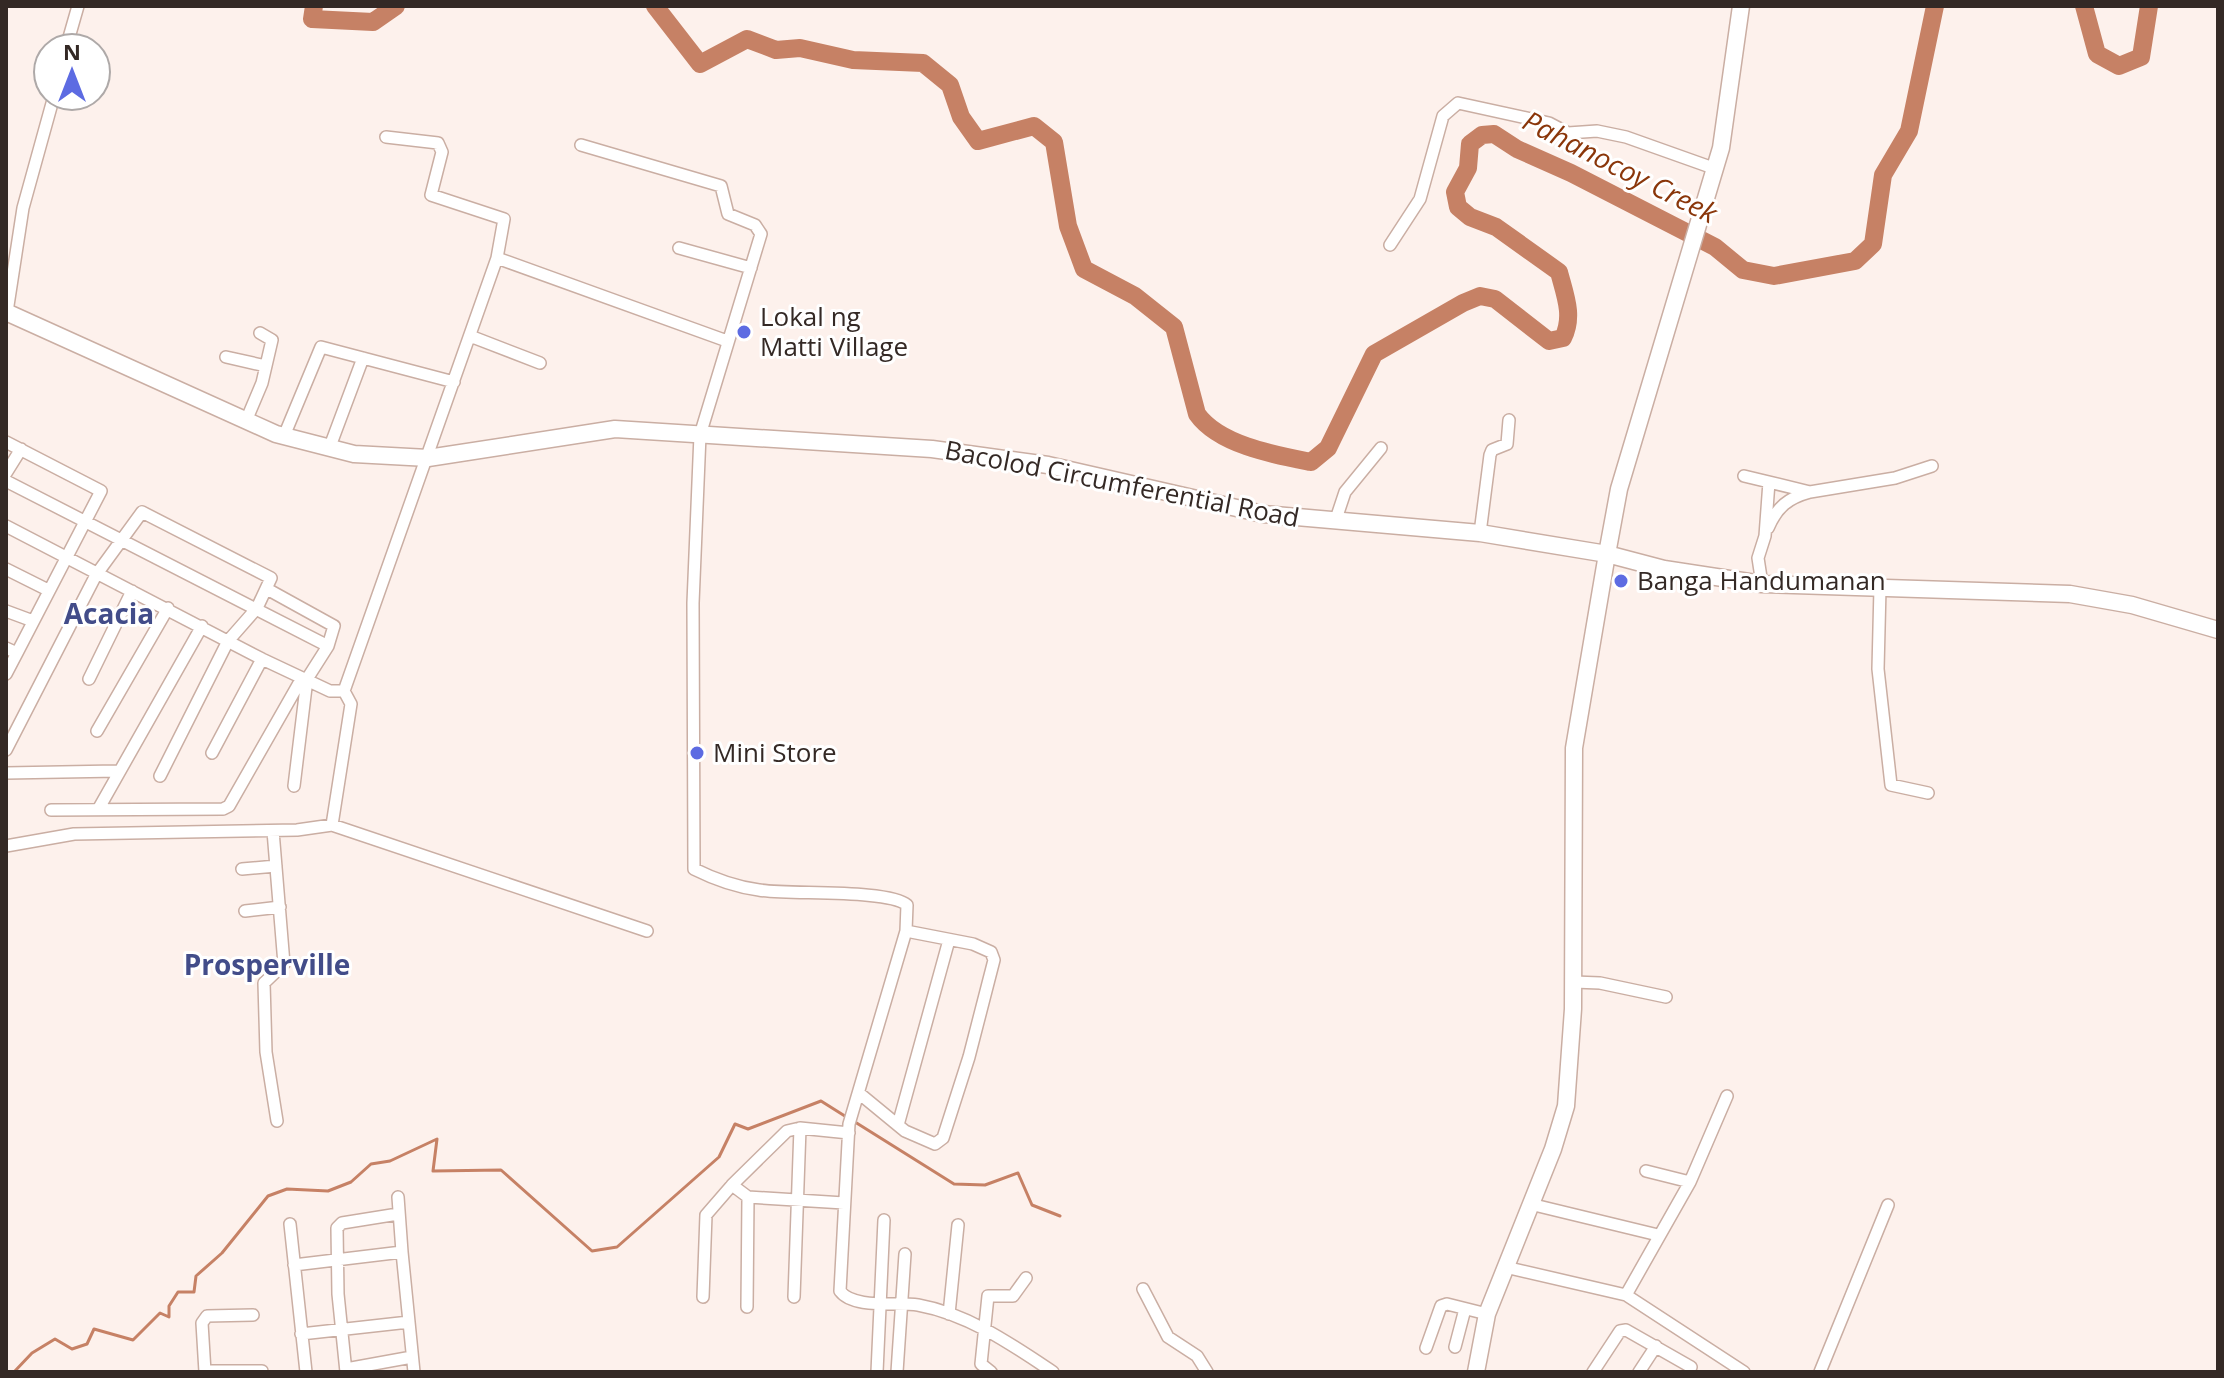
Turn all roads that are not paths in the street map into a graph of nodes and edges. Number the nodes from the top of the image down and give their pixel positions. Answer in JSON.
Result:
{"nodes":[{"id":1,"x":78,"y":6,"type":"edge"},
{"id":2,"x":1741,"y":6,"type":"edge"},
{"id":3,"x":71,"y":32,"type":"edge"},
{"id":4,"x":50,"y":112,"type":"edge"},
{"id":5,"x":386,"y":137,"type":"dead end"},
{"id":6,"x":581,"y":145,"type":"dead end"},
{"id":7,"x":1716,"y":169,"type":"junction"},
{"id":8,"x":1390,"y":245,"type":"dead end"},
{"id":9,"x":679,"y":248,"type":"dead end"},
{"id":10,"x":497,"y":258,"type":"junction"},
{"id":11,"x":751,"y":268,"type":"junction"},
{"id":12,"x":6,"y":312,"type":"edge"},
{"id":13,"x":260,"y":333,"type":"dead end"},
{"id":14,"x":470,"y":336,"type":"junction"},
{"id":15,"x":727,"y":341,"type":"junction"},
{"id":16,"x":226,"y":357,"type":"dead end"},
{"id":17,"x":363,"y":358,"type":"junction"},
{"id":18,"x":540,"y":363,"type":"dead end"},
{"id":19,"x":266,"y":366,"type":"junction"},
{"id":20,"x":454,"y":382,"type":"junction"},
{"id":21,"x":1509,"y":420,"type":"dead end"},
{"id":22,"x":246,"y":421,"type":"junction"},
{"id":23,"x":700,"y":435,"type":"junction"},
{"id":24,"x":284,"y":436,"type":"junction"},
{"id":25,"x":6,"y":442,"type":"edge"},
{"id":26,"x":1381,"y":448,"type":"dead end"},
{"id":27,"x":21,"y":449,"type":"junction"},
{"id":28,"x":329,"y":449,"type":"junction"},
{"id":29,"x":428,"y":458,"type":"junction"},
{"id":30,"x":1932,"y":466,"type":"dead end"},
{"id":31,"x":6,"y":473,"type":"edge"},
{"id":32,"x":1744,"y":476,"type":"dead end"},
{"id":33,"x":6,"y":481,"type":"edge"},
{"id":34,"x":1769,"y":482,"type":"junction"},
{"id":35,"x":1810,"y":492,"type":"junction"},
{"id":36,"x":1335,"y":522,"type":"junction"},
{"id":37,"x":83,"y":523,"type":"junction"},
{"id":38,"x":6,"y":526,"type":"edge"},
{"id":39,"x":1480,"y":533,"type":"junction"},
{"id":40,"x":1765,"y":536,"type":"junction"},
{"id":41,"x":123,"y":543,"type":"junction"},
{"id":42,"x":1607,"y":554,"type":"junction"},
{"id":43,"x":67,"y":556,"type":"junction"},
{"id":44,"x":6,"y":569,"type":"edge"},
{"id":45,"x":96,"y":575,"type":"junction"},
{"id":46,"x":1762,"y":584,"type":"junction"},
{"id":47,"x":1880,"y":588,"type":"junction"},
{"id":48,"x":267,"y":589,"type":"junction"},
{"id":49,"x":48,"y":590,"type":"junction"},
{"id":50,"x":132,"y":591,"type":"junction"},
{"id":51,"x":168,"y":608,"type":"junction"},
{"id":52,"x":257,"y":608,"type":"junction"},
{"id":53,"x":6,"y":611,"type":"edge"},
{"id":54,"x":33,"y":621,"type":"junction"},
{"id":55,"x":202,"y":626,"type":"junction"},
{"id":56,"x":2218,"y":630,"type":"edge"},
{"id":57,"x":228,"y":641,"type":"junction"},
{"id":58,"x":328,"y":646,"type":"junction"},
{"id":59,"x":11,"y":650,"type":"edge"},
{"id":60,"x":262,"y":659,"type":"junction"},
{"id":61,"x":6,"y":674,"type":"edge"},
{"id":62,"x":89,"y":679,"type":"dead end"},
{"id":63,"x":304,"y":679,"type":"junction"},
{"id":64,"x":344,"y":691,"type":"junction"},
{"id":65,"x":283,"y":710,"type":"junction"},
{"id":66,"x":300,"y":718,"type":"junction"},
{"id":67,"x":97,"y":731,"type":"dead end"},
{"id":68,"x":6,"y":750,"type":"edge"},
{"id":69,"x":212,"y":753,"type":"dead end"},
{"id":70,"x":117,"y":771,"type":"junction"},
{"id":71,"x":6,"y":773,"type":"edge"},
{"id":72,"x":160,"y":776,"type":"dead end"},
{"id":73,"x":294,"y":786,"type":"dead end"},
{"id":74,"x":1928,"y":793,"type":"dead end"},
{"id":75,"x":99,"y":808,"type":"junction"},
{"id":76,"x":51,"y":810,"type":"dead end"},
{"id":77,"x":332,"y":825,"type":"junction"},
{"id":78,"x":273,"y":831,"type":"junction"},
{"id":79,"x":6,"y":846,"type":"edge"},
{"id":80,"x":276,"y":866,"type":"junction"},
{"id":81,"x":242,"y":869,"type":"dead end"},
{"id":82,"x":280,"y":907,"type":"junction"},
{"id":83,"x":245,"y":911,"type":"dead end"},
{"id":84,"x":647,"y":931,"type":"dead end"},
{"id":85,"x":906,"y":931,"type":"junction"},
{"id":86,"x":949,"y":940,"type":"junction"},
{"id":87,"x":1574,"y":982,"type":"junction"},
{"id":88,"x":1666,"y":997,"type":"dead end"},
{"id":89,"x":860,"y":1094,"type":"junction"},
{"id":90,"x":1727,"y":1096,"type":"dead end"},
{"id":91,"x":277,"y":1121,"type":"dead end"},
{"id":92,"x":898,"y":1125,"type":"junction"},
{"id":93,"x":800,"y":1128,"type":"junction"},
{"id":94,"x":849,"y":1128,"type":"junction"},
{"id":95,"x":1646,"y":1171,"type":"dead end"},
{"id":96,"x":1690,"y":1182,"type":"junction"},
{"id":97,"x":732,"y":1185,"type":"junction"},
{"id":98,"x":398,"y":1197,"type":"dead end"},
{"id":99,"x":748,"y":1197,"type":"junction"},
{"id":100,"x":800,"y":1200,"type":"junction"},
{"id":101,"x":844,"y":1203,"type":"junction"},
{"id":102,"x":1530,"y":1204,"type":"junction"},
{"id":103,"x":1888,"y":1205,"type":"dead end"},
{"id":104,"x":398,"y":1214,"type":"junction"},
{"id":105,"x":884,"y":1220,"type":"dead end"},
{"id":106,"x":290,"y":1224,"type":"dead end"},
{"id":107,"x":958,"y":1225,"type":"dead end"},
{"id":108,"x":1658,"y":1235,"type":"junction"},
{"id":109,"x":402,"y":1252,"type":"junction"},
{"id":110,"x":905,"y":1254,"type":"dead end"},
{"id":111,"x":337,"y":1261,"type":"junction"},
{"id":112,"x":294,"y":1265,"type":"junction"},
{"id":113,"x":1505,"y":1267,"type":"junction"},
{"id":114,"x":1026,"y":1278,"type":"dead end"},
{"id":115,"x":1143,"y":1289,"type":"dead end"},
{"id":116,"x":1626,"y":1295,"type":"junction"},
{"id":117,"x":703,"y":1297,"type":"dead end"},
{"id":118,"x":794,"y":1297,"type":"dead end"},
{"id":119,"x":880,"y":1302,"type":"junction"},
{"id":120,"x":903,"y":1303,"type":"junction"},
{"id":121,"x":747,"y":1307,"type":"dead end"},
{"id":122,"x":1465,"y":1309,"type":"junction"},
{"id":123,"x":949,"y":1314,"type":"junction"},
{"id":124,"x":1487,"y":1314,"type":"junction"},
{"id":125,"x":253,"y":1315,"type":"dead end"},
{"id":126,"x":409,"y":1322,"type":"junction"},
{"id":127,"x":983,"y":1329,"type":"junction"},
{"id":128,"x":342,"y":1332,"type":"junction"},
{"id":129,"x":301,"y":1334,"type":"junction"},
{"id":130,"x":1656,"y":1346,"type":"junction"},
{"id":131,"x":1455,"y":1347,"type":"dead end"},
{"id":132,"x":1426,"y":1348,"type":"dead end"},
{"id":133,"x":412,"y":1357,"type":"junction"},
{"id":134,"x":346,"y":1370,"type":"edge"},
{"id":135,"x":1692,"y":1370,"type":"edge"},
{"id":136,"x":205,"y":1371,"type":"edge"},
{"id":137,"x":262,"y":1371,"type":"edge"},
{"id":138,"x":306,"y":1372,"type":"edge"},
{"id":139,"x":414,"y":1372,"type":"edge"},
{"id":140,"x":877,"y":1372,"type":"edge"},
{"id":141,"x":897,"y":1372,"type":"edge"},
{"id":142,"x":991,"y":1372,"type":"edge"},
{"id":143,"x":1053,"y":1372,"type":"edge"},
{"id":144,"x":1207,"y":1372,"type":"edge"},
{"id":145,"x":1476,"y":1372,"type":"edge"},
{"id":146,"x":1593,"y":1372,"type":"edge"},
{"id":147,"x":1639,"y":1372,"type":"edge"},
{"id":148,"x":1744,"y":1372,"type":"edge"},
{"id":149,"x":1820,"y":1372,"type":"edge"}],
"edges":[{"from":1,"to":3,"type":"street"},
{"from":2,"to":7,"type":"main road"},
{"from":4,"to":12,"type":"street"},
{"from":5,"to":10,"type":"street"},
{"from":6,"to":11,"type":"street"},
{"from":7,"to":8,"type":"street"},
{"from":7,"to":42,"type":"main road"},
{"from":9,"to":11,"type":"street"},
{"from":10,"to":14,"type":"street"},
{"from":10,"to":15,"type":"street"},
{"from":11,"to":15,"type":"street"},
{"from":12,"to":22,"type":"main road","name":"Bacolod Circumferential Road"},
{"from":13,"to":19,"type":"street"},
{"from":14,"to":18,"type":"street"},
{"from":14,"to":20,"type":"street"},
{"from":15,"to":23,"type":"street"},
{"from":16,"to":19,"type":"street"},
{"from":17,"to":20,"type":"street"},
{"from":17,"to":24,"type":"street"},
{"from":17,"to":28,"type":"street"},
{"from":19,"to":22,"type":"street"},
{"from":20,"to":29,"type":"street"},
{"from":21,"to":39,"type":"street"},
{"from":22,"to":24,"type":"main road","name":"Bacolod Circumferential Road"},
{"from":23,"to":29,"type":"main road","name":"Bacolod Circumferential Road"},
{"from":23,"to":36,"type":"main road","name":"Bacolod Circumferential Road"},
{"from":23,"to":85,"type":"street"},
{"from":24,"to":28,"type":"main road","name":"Bacolod Circumferential Road"},
{"from":25,"to":27,"type":"street"},
{"from":26,"to":36,"type":"street"},
{"from":27,"to":31,"type":"street"},
{"from":27,"to":37,"type":"street"},
{"from":28,"to":29,"type":"main road","name":"Bacolod Circumferential Road"},
{"from":29,"to":64,"type":"street"},
{"from":30,"to":35,"type":"street"},
{"from":32,"to":34,"type":"street"},
{"from":33,"to":37,"type":"street"},
{"from":34,"to":35,"type":"street"},
{"from":34,"to":40,"type":"street"},
{"from":35,"to":40,"type":"street"},
{"from":36,"to":39,"type":"main road","name":"Bacolod Circumferential Road"},
{"from":37,"to":41,"type":"street"},
{"from":37,"to":43,"type":"street"},
{"from":38,"to":43,"type":"street"},
{"from":39,"to":42,"type":"main road","name":"Bacolod Circumferential Road"},
{"from":40,"to":46,"type":"street"},
{"from":41,"to":45,"type":"street"},
{"from":41,"to":48,"type":"street"},
{"from":41,"to":52,"type":"street"},
{"from":42,"to":46,"type":"main road","name":"Bacolod Circumferential Road"},
{"from":42,"to":87,"type":"main road"},
{"from":43,"to":45,"type":"street"},
{"from":43,"to":49,"type":"street"},
{"from":44,"to":49,"type":"street"},
{"from":45,"to":50,"type":"street"},
{"from":45,"to":68,"type":"street"},
{"from":46,"to":47,"type":"main road","name":"Bacolod Circumferential Road"},
{"from":47,"to":56,"type":"main road","name":"Bacolod Circumferential Road"},
{"from":47,"to":74,"type":"street"},
{"from":48,"to":52,"type":"street"},
{"from":48,"to":58,"type":"street"},
{"from":49,"to":54,"type":"street"},
{"from":50,"to":51,"type":"street"},
{"from":50,"to":62,"type":"street"},
{"from":51,"to":55,"type":"street"},
{"from":51,"to":67,"type":"street"},
{"from":52,"to":57,"type":"street"},
{"from":52,"to":58,"type":"street"},
{"from":53,"to":54,"type":"street"},
{"from":54,"to":59,"type":"street"},
{"from":55,"to":57,"type":"street"},
{"from":55,"to":70,"type":"street"},
{"from":57,"to":60,"type":"street"},
{"from":57,"to":72,"type":"street"},
{"from":58,"to":63,"type":"street"},
{"from":59,"to":61,"type":"street"},
{"from":60,"to":63,"type":"street"},
{"from":60,"to":69,"type":"street"},
{"from":63,"to":64,"type":"street"},
{"from":63,"to":65,"type":"street"},
{"from":63,"to":66,"type":"street"},
{"from":64,"to":77,"type":"street"},
{"from":65,"to":66,"type":"street"},
{"from":65,"to":75,"type":"street"},
{"from":66,"to":73,"type":"street"},
{"from":70,"to":71,"type":"street"},
{"from":70,"to":75,"type":"street"},
{"from":75,"to":76,"type":"street"},
{"from":77,"to":78,"type":"street"},
{"from":77,"to":84,"type":"street"},
{"from":78,"to":79,"type":"street"},
{"from":78,"to":80,"type":"street"},
{"from":80,"to":81,"type":"street"},
{"from":80,"to":82,"type":"street"},
{"from":82,"to":83,"type":"street"},
{"from":82,"to":91,"type":"street"},
{"from":85,"to":86,"type":"street"},
{"from":85,"to":89,"type":"street"},
{"from":86,"to":92,"type":"street"},
{"from":86,"to":92,"type":"street"},
{"from":87,"to":88,"type":"street"},
{"from":87,"to":102,"type":"main road"},
{"from":89,"to":92,"type":"street"},
{"from":89,"to":94,"type":"street"},
{"from":90,"to":96,"type":"street"},
{"from":93,"to":94,"type":"street"},
{"from":93,"to":97,"type":"street"},
{"from":93,"to":100,"type":"street"},
{"from":94,"to":101,"type":"street"},
{"from":95,"to":96,"type":"street"},
{"from":96,"to":108,"type":"street"},
{"from":97,"to":99,"type":"street"},
{"from":97,"to":117,"type":"street"},
{"from":98,"to":104,"type":"street"},
{"from":99,"to":100,"type":"street"},
{"from":99,"to":121,"type":"street"},
{"from":100,"to":101,"type":"street"},
{"from":100,"to":118,"type":"street"},
{"from":101,"to":119,"type":"street"},
{"from":102,"to":108,"type":"street"},
{"from":102,"to":113,"type":"main road"},
{"from":103,"to":149,"type":"street"},
{"from":104,"to":109,"type":"street"},
{"from":104,"to":111,"type":"street"},
{"from":105,"to":119,"type":"street"},
{"from":106,"to":112,"type":"street"},
{"from":107,"to":123,"type":"street"},
{"from":108,"to":116,"type":"street"},
{"from":109,"to":111,"type":"street"},
{"from":109,"to":126,"type":"street"},
{"from":110,"to":120,"type":"street"},
{"from":111,"to":112,"type":"street"},
{"from":111,"to":128,"type":"street"},
{"from":112,"to":129,"type":"street"},
{"from":113,"to":116,"type":"street"},
{"from":113,"to":124,"type":"main road"},
{"from":114,"to":127,"type":"street"},
{"from":115,"to":144,"type":"street"},
{"from":116,"to":148,"type":"street"},
{"from":119,"to":120,"type":"street"},
{"from":119,"to":140,"type":"street"},
{"from":120,"to":123,"type":"street"},
{"from":120,"to":141,"type":"street"},
{"from":122,"to":124,"type":"street"},
{"from":122,"to":131,"type":"street"},
{"from":122,"to":132,"type":"street"},
{"from":123,"to":127,"type":"street"},
{"from":124,"to":145,"type":"main road"},
{"from":125,"to":136,"type":"street"},
{"from":126,"to":128,"type":"street"},
{"from":126,"to":133,"type":"street"},
{"from":127,"to":142,"type":"street"},
{"from":127,"to":143,"type":"street"},
{"from":128,"to":129,"type":"street"},
{"from":128,"to":134,"type":"street"},
{"from":129,"to":138,"type":"street"},
{"from":130,"to":135,"type":"street"},
{"from":130,"to":146,"type":"street"},
{"from":130,"to":147,"type":"street"},
{"from":133,"to":134,"type":"street"},
{"from":133,"to":139,"type":"street"},
{"from":136,"to":137,"type":"street"}]}
